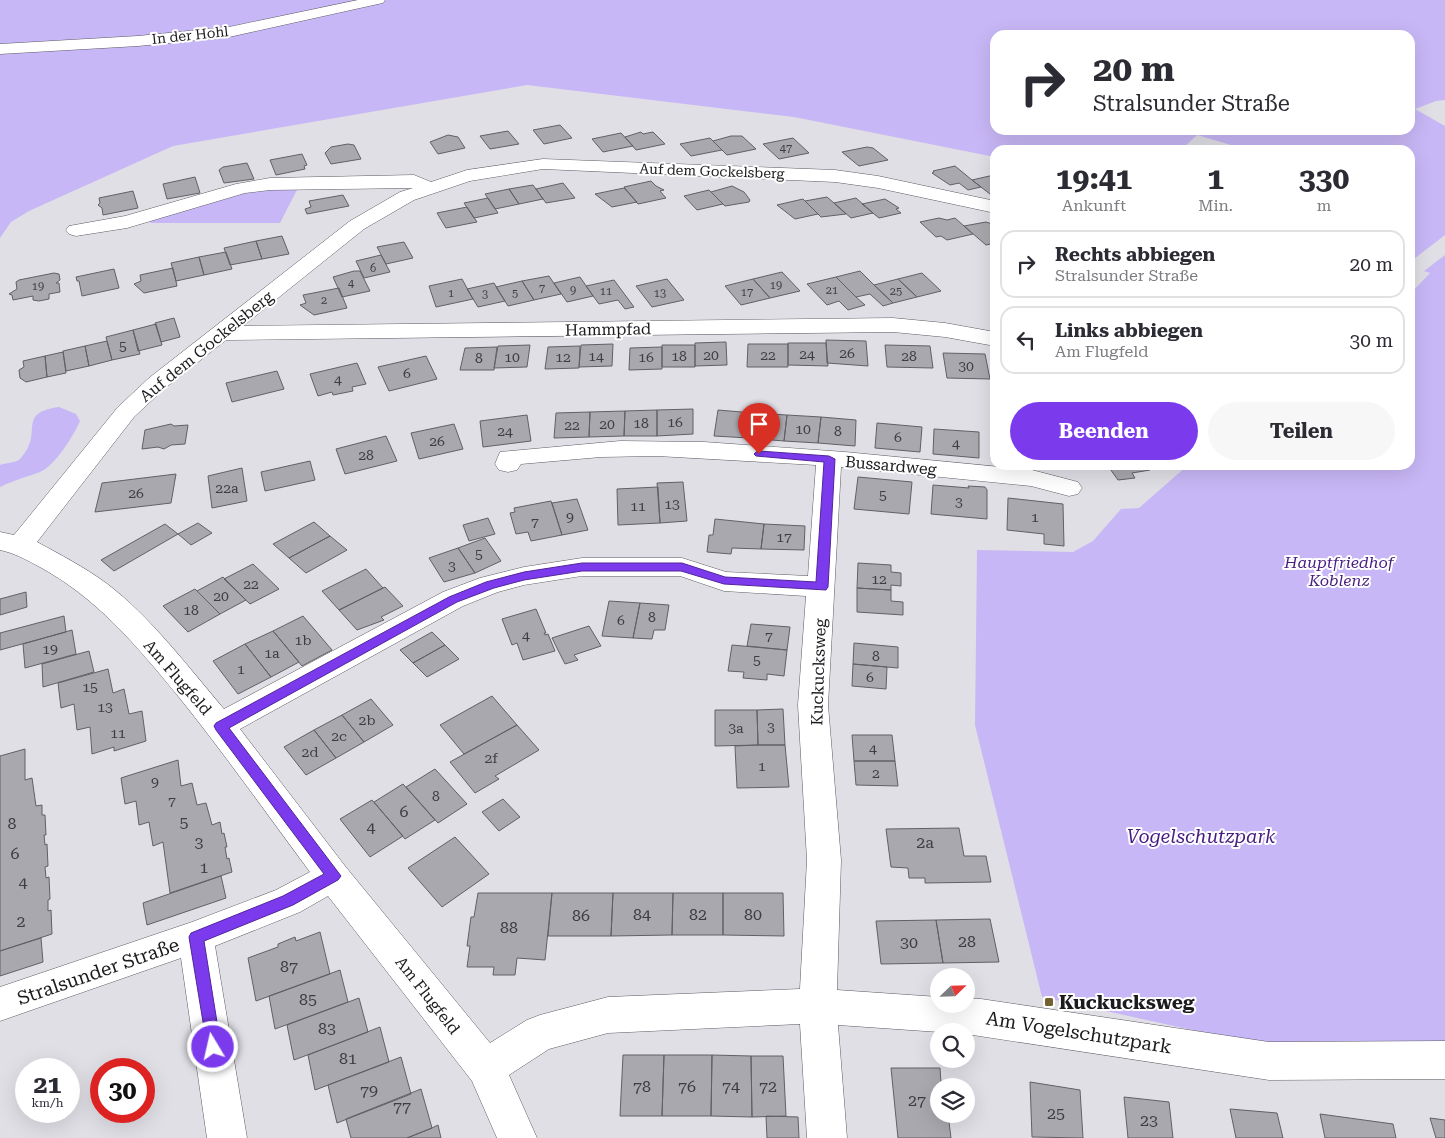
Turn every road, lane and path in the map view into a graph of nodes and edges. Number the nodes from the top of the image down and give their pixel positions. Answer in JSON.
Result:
{"nodes":[{"id":1,"x":378,"y":0,"type":"edge"},
{"id":2,"x":0,"y":49,"type":"edge"},
{"id":3,"x":429,"y":188,"type":"junction"},
{"id":4,"x":990,"y":206,"type":"edge"},
{"id":5,"x":76,"y":230,"type":"dead end"},
{"id":6,"x":220,"y":333,"type":"junction"},
{"id":7,"x":990,"y":338,"type":"edge"},
{"id":8,"x":829,"y":459,"type":"junction"},
{"id":9,"x":508,"y":464,"type":"dead end"},
{"id":10,"x":1069,"y":488,"type":"dead end"},
{"id":11,"x":10,"y":543,"type":"edge"},
{"id":12,"x":822,"y":587,"type":"junction"},
{"id":13,"x":220,"y":726,"type":"junction"},
{"id":14,"x":333,"y":876,"type":"junction"},
{"id":15,"x":196,"y":937,"type":"junction"},
{"id":16,"x":0,"y":1004,"type":"edge"},
{"id":17,"x":818,"y":1006,"type":"junction"},
{"id":18,"x":1445,"y":1060,"type":"edge"},
{"id":19,"x":486,"y":1068,"type":"junction"},
{"id":20,"x":227,"y":1138,"type":"edge"},
{"id":21,"x":517,"y":1138,"type":"edge"},
{"id":22,"x":827,"y":1138,"type":"edge"}],
"edges":[{"from":1,"to":2,"type":"street","name":"In der Hohl"},
{"from":3,"to":4,"type":"street","name":"Auf dem Gockelsberg"},
{"from":3,"to":5,"type":"street"},
{"from":3,"to":6,"type":"street","name":"Auf dem Gockelsberg"},
{"from":6,"to":7,"type":"street","name":"Hammpfad"},
{"from":6,"to":11,"type":"street","name":"Auf dem Gockelsberg"},
{"from":8,"to":9,"type":"street","name":"Bussardweg"},
{"from":8,"to":10,"type":"street","name":"Bussardweg"},
{"from":8,"to":12,"type":"street","name":"Kuckucksweg"},
{"from":11,"to":13,"type":"street","name":"Am Flugfeld"},
{"from":12,"to":13,"type":"street"},
{"from":12,"to":17,"type":"street","name":"Kuckucksweg"},
{"from":13,"to":14,"type":"street","name":"Am Flugfeld"},
{"from":14,"to":15,"type":"street","name":"Stralsunder Straße"},
{"from":14,"to":19,"type":"street","name":"Am Flugfeld"},
{"from":15,"to":16,"type":"street","name":"Stralsunder Straße"},
{"from":15,"to":20,"type":"street"},
{"from":17,"to":18,"type":"street","name":"Am Vogelschutzpark"},
{"from":17,"to":19,"type":"street","name":"Am Vogelschutzpark"},
{"from":17,"to":22,"type":"street","name":"Kuckucksweg"},
{"from":19,"to":21,"type":"street","name":"Am Flugfeld"}]}
